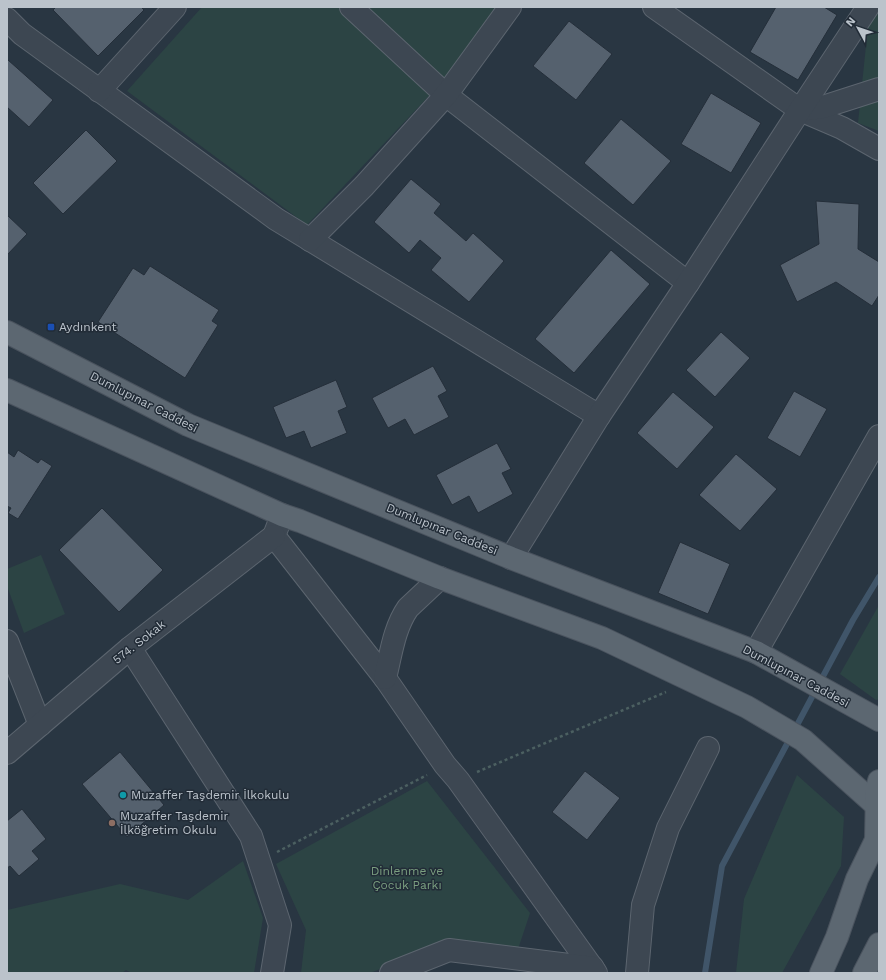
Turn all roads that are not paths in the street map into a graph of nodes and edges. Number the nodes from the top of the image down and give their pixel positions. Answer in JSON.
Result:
{"nodes":[{"id":1,"x":176,"y":7,"type":"edge"},
{"id":2,"x":351,"y":7,"type":"edge"},
{"id":3,"x":510,"y":7,"type":"edge"},
{"id":4,"x":654,"y":7,"type":"edge"},
{"id":5,"x":868,"y":7,"type":"edge"},
{"id":6,"x":7,"y":19,"type":"edge"},
{"id":7,"x":879,"y":89,"type":"edge"},
{"id":8,"x":99,"y":91,"type":"junction"},
{"id":9,"x":446,"y":95,"type":"junction"},
{"id":10,"x":800,"y":110,"type":"junction"},
{"id":11,"x":879,"y":150,"type":"edge"},
{"id":12,"x":310,"y":240,"type":"junction"},
{"id":13,"x":688,"y":283,"type":"junction"},
{"id":14,"x":7,"y":332,"type":"edge"},
{"id":15,"x":7,"y":390,"type":"edge"},
{"id":16,"x":599,"y":416,"type":"junction"},
{"id":17,"x":879,"y":436,"type":"edge"},
{"id":18,"x":282,"y":515,"type":"junction"},
{"id":19,"x":274,"y":536,"type":"junction"},
{"id":20,"x":511,"y":558,"type":"junction"},
{"id":21,"x":440,"y":578,"type":"junction"},
{"id":22,"x":7,"y":641,"type":"edge"},
{"id":23,"x":130,"y":648,"type":"junction"},
{"id":24,"x":756,"y":652,"type":"junction"},
{"id":25,"x":385,"y":678,"type":"junction"},
{"id":26,"x":879,"y":720,"type":"edge"},
{"id":27,"x":40,"y":725,"type":"junction"},
{"id":28,"x":803,"y":740,"type":"junction"},
{"id":29,"x":708,"y":748,"type":"dead end"},
{"id":30,"x":7,"y":753,"type":"edge"},
{"id":31,"x":879,"y":781,"type":"edge"},
{"id":32,"x":878,"y":810,"type":"edge"},
{"id":33,"x":857,"y":879,"type":"junction"},
{"id":34,"x":879,"y":944,"type":"edge"},
{"id":35,"x":595,"y":971,"type":"edge"},
{"id":36,"x":272,"y":973,"type":"edge"},
{"id":37,"x":391,"y":973,"type":"edge"},
{"id":38,"x":637,"y":973,"type":"edge"},
{"id":39,"x":821,"y":973,"type":"edge"},
{"id":40,"x":864,"y":973,"type":"edge"}],
"edges":[{"from":1,"to":8,"type":"street"},
{"from":2,"to":9,"type":"street"},
{"from":3,"to":9,"type":"street"},
{"from":4,"to":10,"type":"street"},
{"from":5,"to":10,"type":"street"},
{"from":6,"to":8,"type":"street"},
{"from":7,"to":10,"type":"street"},
{"from":8,"to":12,"type":"street"},
{"from":9,"to":12,"type":"street"},
{"from":9,"to":13,"type":"street"},
{"from":10,"to":11,"type":"street"},
{"from":10,"to":13,"type":"street"},
{"from":12,"to":16,"type":"street"},
{"from":13,"to":16,"type":"street"},
{"from":14,"to":20,"type":"main road","name":"Dumlupınar Caddesi"},
{"from":15,"to":18,"type":"main road"},
{"from":16,"to":20,"type":"street"},
{"from":17,"to":24,"type":"street"},
{"from":18,"to":19,"type":"street"},
{"from":18,"to":21,"type":"main road"},
{"from":19,"to":23,"type":"street","name":"574. Sokak"},
{"from":19,"to":25,"type":"street"},
{"from":20,"to":24,"type":"main road","name":"Dumlupınar Caddesi"},
{"from":21,"to":25,"type":"street"},
{"from":21,"to":28,"type":"main road"},
{"from":22,"to":27,"type":"street"},
{"from":23,"to":27,"type":"street","name":"574. Sokak"},
{"from":23,"to":36,"type":"street"},
{"from":24,"to":26,"type":"main road","name":"Dumlupınar Caddesi"},
{"from":25,"to":35,"type":"street"},
{"from":27,"to":30,"type":"street","name":"574. Sokak"},
{"from":28,"to":32,"type":"main road"},
{"from":28,"to":33,"type":"main road"},
{"from":29,"to":38,"type":"street"},
{"from":31,"to":32,"type":"main road"},
{"from":32,"to":33,"type":"main road"},
{"from":33,"to":39,"type":"main road"},
{"from":34,"to":40,"type":"main road"},
{"from":35,"to":37,"type":"street"}]}
